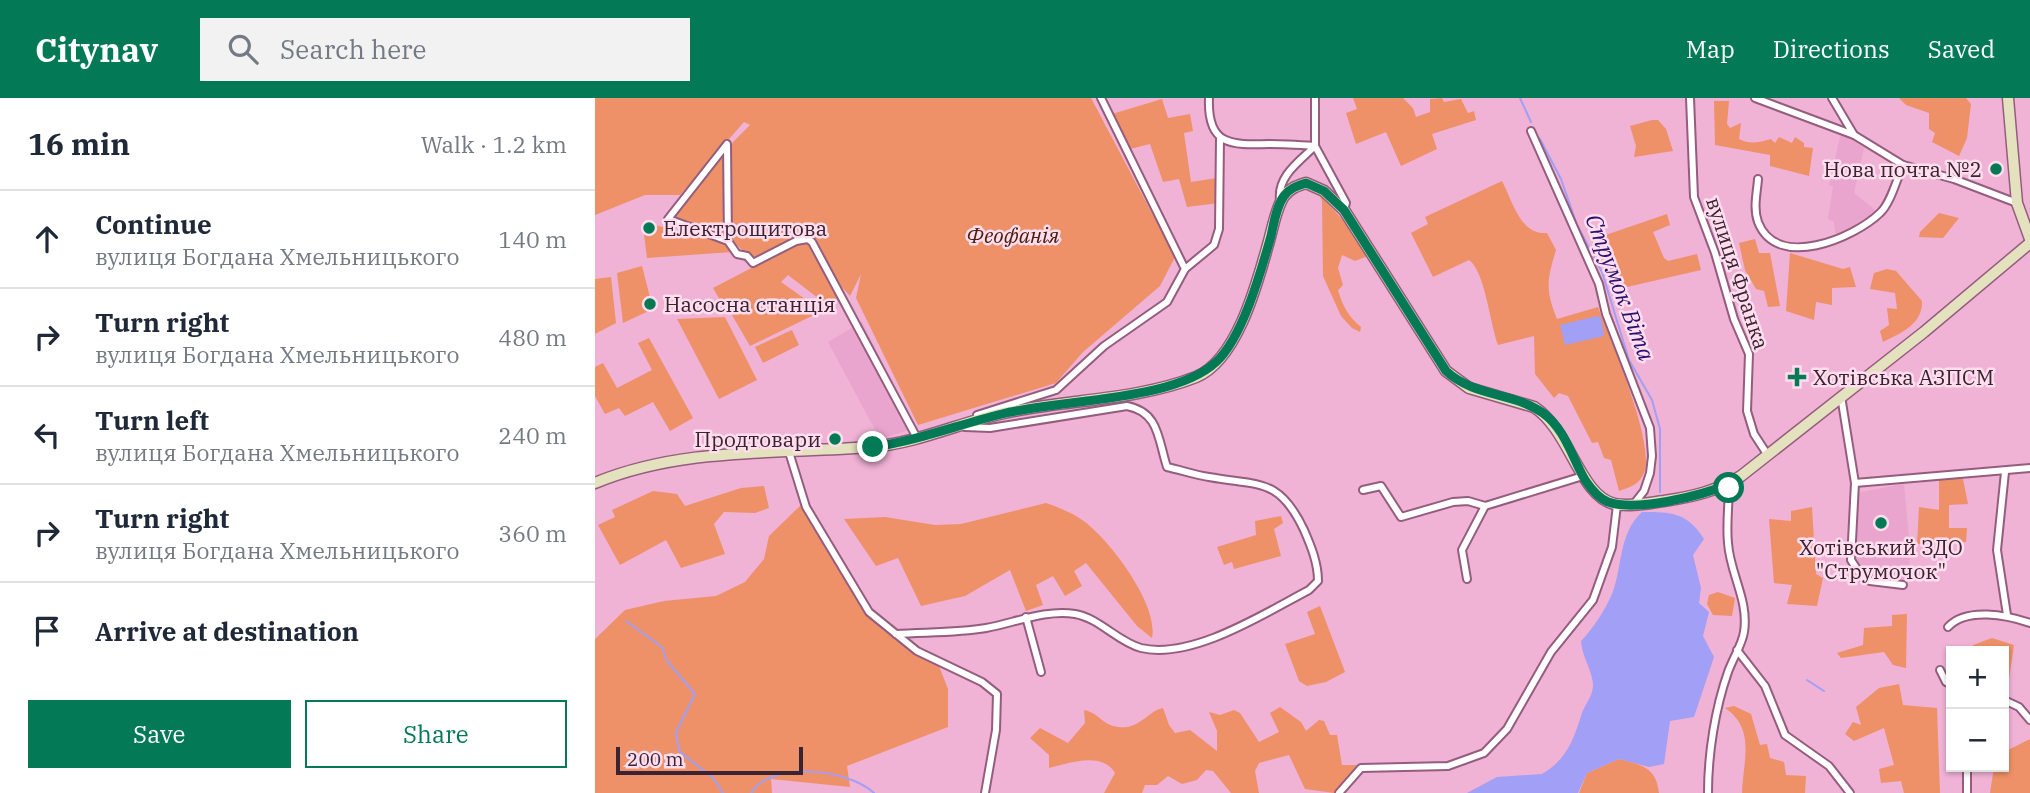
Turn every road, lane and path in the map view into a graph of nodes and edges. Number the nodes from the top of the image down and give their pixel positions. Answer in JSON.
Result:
{"nodes":[{"id":1,"x":1101,"y":98,"type":"edge"},
{"id":2,"x":1209,"y":98,"type":"edge"},
{"id":3,"x":1315,"y":98,"type":"edge"},
{"id":4,"x":1690,"y":98,"type":"edge"},
{"id":5,"x":1755,"y":98,"type":"edge"},
{"id":6,"x":1832,"y":98,"type":"edge"},
{"id":7,"x":2008,"y":98,"type":"edge"},
{"id":8,"x":1531,"y":131,"type":"dead end"},
{"id":9,"x":1854,"y":135,"type":"junction"},
{"id":10,"x":1220,"y":138,"type":"junction"},
{"id":11,"x":1315,"y":146,"type":"junction"},
{"id":12,"x":1903,"y":164,"type":"junction"},
{"id":13,"x":1758,"y":179,"type":"dead end"},
{"id":14,"x":1280,"y":202,"type":"junction"},
{"id":15,"x":2017,"y":203,"type":"junction"},
{"id":16,"x":1344,"y":210,"type":"junction"},
{"id":17,"x":728,"y":241,"type":"junction"},
{"id":18,"x":2030,"y":241,"type":"edge"},
{"id":19,"x":1185,"y":269,"type":"junction"},
{"id":20,"x":1841,"y":396,"type":"junction"},
{"id":21,"x":962,"y":427,"type":"junction"},
{"id":22,"x":934,"y":435,"type":"junction"},
{"id":23,"x":918,"y":440,"type":"junction"},
{"id":24,"x":789,"y":452,"type":"junction"},
{"id":25,"x":1767,"y":454,"type":"junction"},
{"id":26,"x":2030,"y":468,"type":"edge"},
{"id":27,"x":2005,"y":472,"type":"junction"},
{"id":28,"x":1583,"y":476,"type":"junction"},
{"id":29,"x":1855,"y":482,"type":"junction"},
{"id":30,"x":595,"y":483,"type":"edge"},
{"id":31,"x":1729,"y":484,"type":"junction"},
{"id":32,"x":1363,"y":490,"type":"dead end"},
{"id":33,"x":1617,"y":505,"type":"junction"},
{"id":34,"x":1633,"y":505,"type":"junction"},
{"id":35,"x":1485,"y":506,"type":"junction"},
{"id":36,"x":1467,"y":579,"type":"dead end"},
{"id":37,"x":1903,"y":585,"type":"dead end"},
{"id":38,"x":2007,"y":615,"type":"junction"},
{"id":39,"x":1026,"y":617,"type":"junction"},
{"id":40,"x":2030,"y":623,"type":"edge"},
{"id":41,"x":1948,"y":627,"type":"dead end"},
{"id":42,"x":896,"y":634,"type":"junction"},
{"id":43,"x":1737,"y":650,"type":"junction"},
{"id":44,"x":1940,"y":670,"type":"dead end"},
{"id":45,"x":1041,"y":672,"type":"dead end"},
{"id":46,"x":1946,"y":682,"type":"edge"},
{"id":47,"x":2009,"y":702,"type":"edge"},
{"id":48,"x":2030,"y":720,"type":"edge"},
{"id":49,"x":1967,"y":772,"type":"edge"},
{"id":50,"x":985,"y":793,"type":"edge"},
{"id":51,"x":1339,"y":793,"type":"edge"},
{"id":52,"x":1708,"y":793,"type":"edge"},
{"id":53,"x":1850,"y":793,"type":"edge"},
{"id":54,"x":1967,"y":793,"type":"edge"}],
"edges":[{"from":1,"to":19,"type":"street"},
{"from":2,"to":10,"type":"street"},
{"from":3,"to":11,"type":"street"},
{"from":4,"to":25,"type":"street","name":"вулиця Франка"},
{"from":5,"to":9,"type":"street"},
{"from":6,"to":9,"type":"street"},
{"from":7,"to":15,"type":"street"},
{"from":8,"to":34,"type":"street"},
{"from":9,"to":12,"type":"street"},
{"from":10,"to":11,"type":"street"},
{"from":10,"to":19,"type":"street"},
{"from":11,"to":14,"type":"street"},
{"from":11,"to":16,"type":"street"},
{"from":12,"to":13,"type":"street"},
{"from":12,"to":15,"type":"street"},
{"from":14,"to":16,"type":"street"},
{"from":14,"to":21,"type":"street"},
{"from":15,"to":18,"type":"street"},
{"from":16,"to":28,"type":"street"},
{"from":17,"to":17,"type":"street"},
{"from":17,"to":23,"type":"street"},
{"from":18,"to":20,"type":"street"},
{"from":19,"to":22,"type":"street"},
{"from":20,"to":25,"type":"street"},
{"from":20,"to":29,"type":"street"},
{"from":21,"to":22,"type":"street"},
{"from":21,"to":39,"type":"street"},
{"from":22,"to":23,"type":"street"},
{"from":23,"to":24,"type":"street"},
{"from":24,"to":30,"type":"street"},
{"from":24,"to":42,"type":"street"},
{"from":25,"to":31,"type":"street"},
{"from":26,"to":27,"type":"street"},
{"from":27,"to":29,"type":"street"},
{"from":27,"to":38,"type":"street"},
{"from":28,"to":33,"type":"street"},
{"from":28,"to":35,"type":"street"},
{"from":29,"to":37,"type":"street"},
{"from":31,"to":34,"type":"street"},
{"from":31,"to":43,"type":"street"},
{"from":32,"to":35,"type":"street"},
{"from":33,"to":34,"type":"street"},
{"from":33,"to":51,"type":"street"},
{"from":35,"to":36,"type":"street"},
{"from":38,"to":40,"type":"street"},
{"from":38,"to":41,"type":"street"},
{"from":39,"to":42,"type":"street"},
{"from":39,"to":45,"type":"street"},
{"from":42,"to":50,"type":"street"},
{"from":43,"to":52,"type":"street"},
{"from":43,"to":53,"type":"street"},
{"from":44,"to":46,"type":"street"},
{"from":47,"to":48,"type":"street"},
{"from":49,"to":54,"type":"street"}]}
